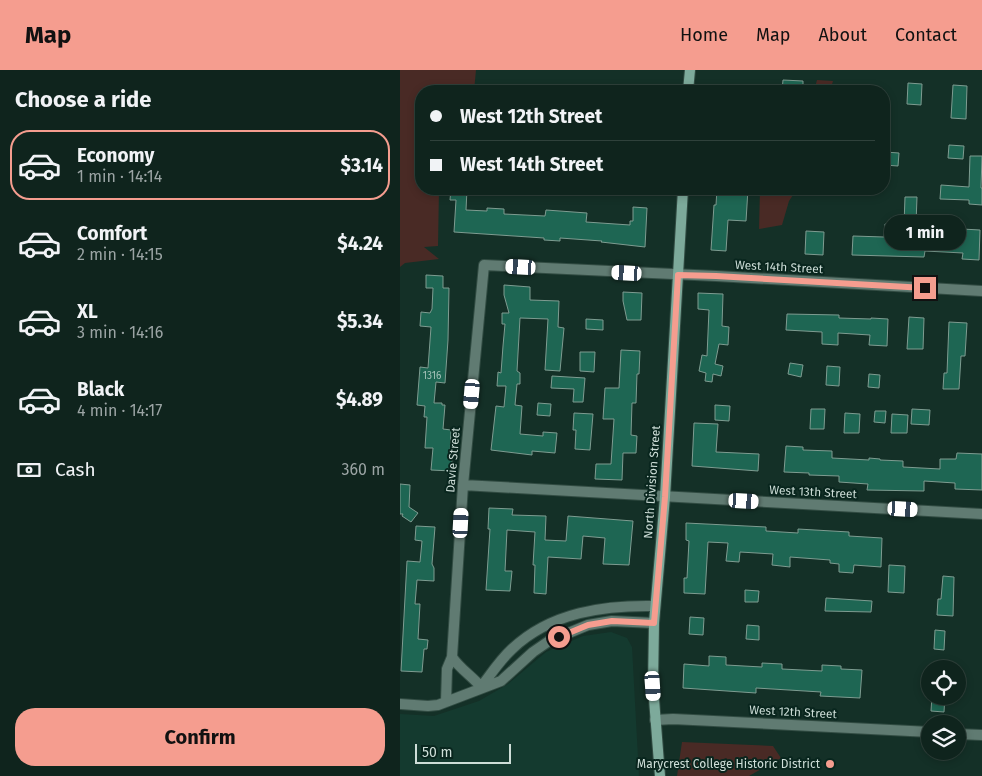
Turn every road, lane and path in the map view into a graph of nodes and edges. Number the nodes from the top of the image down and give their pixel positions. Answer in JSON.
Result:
{"nodes":[{"id":1,"x":690,"y":70,"type":"edge"},
{"id":2,"x":689,"y":85,"type":"edge"},
{"id":3,"x":683,"y":195,"type":"edge"},
{"id":4,"x":484,"y":265,"type":"joint"},
{"id":5,"x":678,"y":275,"type":"junction"},
{"id":6,"x":982,"y":291,"type":"edge"},
{"id":7,"x":463,"y":486,"type":"junction"},
{"id":8,"x":665,"y":497,"type":"junction"},
{"id":9,"x":982,"y":514,"type":"edge"},
{"id":10,"x":655,"y":606,"type":"junction"},
{"id":11,"x":654,"y":623,"type":"junction"},
{"id":12,"x":452,"y":657,"type":"junction"},
{"id":13,"x":481,"y":687,"type":"junction"},
{"id":14,"x":446,"y":702,"type":"junction"},
{"id":15,"x":400,"y":704,"type":"edge"},
{"id":16,"x":655,"y":720,"type":"junction"},
{"id":17,"x":921,"y":732,"type":"edge"},
{"id":18,"x":966,"y":734,"type":"edge"},
{"id":19,"x":982,"y":735,"type":"edge"},
{"id":20,"x":660,"y":776,"type":"edge"}],
"edges":[{"from":1,"to":2,"type":"main road"},
{"from":3,"to":5,"type":"main road","name":"North Division Street"},
{"from":4,"to":5,"type":"street","name":"West 14th Street"},
{"from":4,"to":7,"type":"street","name":"Davie Street"},
{"from":5,"to":6,"type":"street","name":"West 14th Street"},
{"from":5,"to":8,"type":"main road","name":"North Division Street"},
{"from":7,"to":8,"type":"street","name":"West 13th Street"},
{"from":7,"to":12,"type":"street","name":"Davie Street"},
{"from":8,"to":9,"type":"street","name":"West 13th Street"},
{"from":8,"to":10,"type":"main road","name":"North Division Street"},
{"from":10,"to":11,"type":"main road","name":"North Division Street"},
{"from":10,"to":13,"type":"street"},
{"from":11,"to":13,"type":"street"},
{"from":11,"to":16,"type":"main road","name":"North Division Street"},
{"from":12,"to":13,"type":"street"},
{"from":12,"to":14,"type":"street","name":"Davie Street"},
{"from":13,"to":14,"type":"street"},
{"from":14,"to":15,"type":"street"},
{"from":16,"to":17,"type":"street","name":"West 12th Street"},
{"from":16,"to":20,"type":"main road","name":"North Division Street"},
{"from":18,"to":19,"type":"street"}]}
